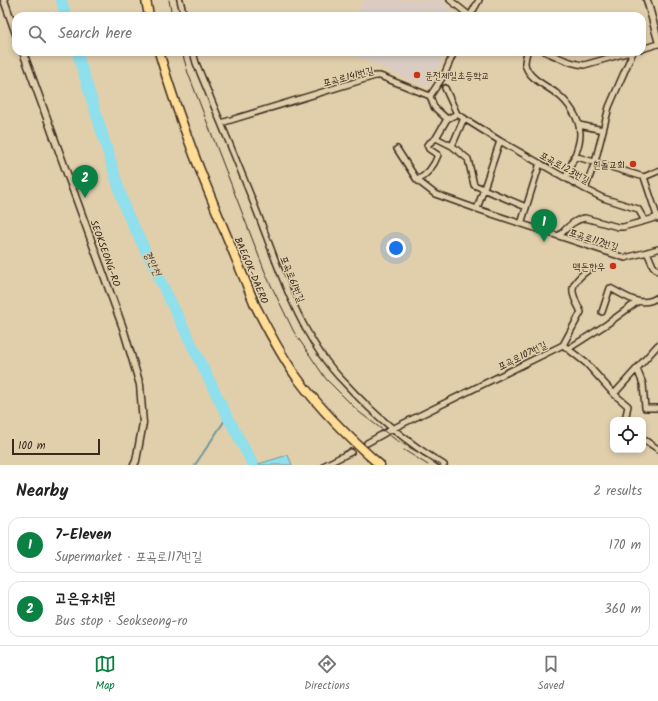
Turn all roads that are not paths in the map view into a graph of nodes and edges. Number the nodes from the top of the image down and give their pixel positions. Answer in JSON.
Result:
{"nodes":[{"id":1,"x":4,"y":0,"type":"edge"},
{"id":2,"x":146,"y":0,"type":"edge"},
{"id":3,"x":180,"y":0,"type":"edge"},
{"id":4,"x":450,"y":0,"type":"edge"},
{"id":5,"x":479,"y":0,"type":"edge"},
{"id":6,"x":647,"y":0,"type":"edge"},
{"id":7,"x":148,"y":12,"type":"edge"},
{"id":8,"x":183,"y":12,"type":"edge"},
{"id":9,"x":465,"y":12,"type":"edge"},
{"id":10,"x":472,"y":12,"type":"edge"},
{"id":11,"x":12,"y":23,"type":"edge"},
{"id":12,"x":658,"y":40,"type":"edge"},
{"id":13,"x":658,"y":44,"type":"edge"},
{"id":14,"x":646,"y":48,"type":"edge"},
{"id":15,"x":23,"y":56,"type":"edge"},
{"id":16,"x":160,"y":56,"type":"edge"},
{"id":17,"x":194,"y":56,"type":"edge"},
{"id":18,"x":452,"y":56,"type":"edge"},
{"id":19,"x":526,"y":56,"type":"edge"},
{"id":20,"x":555,"y":56,"type":"edge"},
{"id":21,"x":615,"y":56,"type":"edge"},
{"id":22,"x":631,"y":56,"type":"edge"},
{"id":23,"x":445,"y":88,"type":"dead end"},
{"id":24,"x":430,"y":96,"type":"junction"},
{"id":25,"x":457,"y":114,"type":"junction"},
{"id":26,"x":464,"y":118,"type":"junction"},
{"id":27,"x":447,"y":119,"type":"junction"},
{"id":28,"x":221,"y":123,"type":"junction"},
{"id":29,"x":579,"y":125,"type":"junction"},
{"id":30,"x":603,"y":130,"type":"junction"},
{"id":31,"x":436,"y":138,"type":"junction"},
{"id":32,"x":500,"y":141,"type":"junction"},
{"id":33,"x":452,"y":146,"type":"junction"},
{"id":34,"x":397,"y":149,"type":"dead end"},
{"id":35,"x":574,"y":156,"type":"junction"},
{"id":36,"x":595,"y":162,"type":"junction"},
{"id":37,"x":540,"y":163,"type":"junction"},
{"id":38,"x":658,"y":171,"type":"edge"},
{"id":39,"x":566,"y":177,"type":"junction"},
{"id":40,"x":644,"y":177,"type":"junction"},
{"id":41,"x":417,"y":180,"type":"junction"},
{"id":42,"x":585,"y":189,"type":"junction"},
{"id":43,"x":483,"y":190,"type":"junction"},
{"id":44,"x":526,"y":207,"type":"junction"},
{"id":45,"x":477,"y":209,"type":"junction"},
{"id":46,"x":658,"y":218,"type":"edge"},
{"id":47,"x":645,"y":221,"type":"junction"},
{"id":48,"x":521,"y":224,"type":"junction"},
{"id":49,"x":559,"y":236,"type":"junction"},
{"id":50,"x":658,"y":249,"type":"edge"},
{"id":51,"x":647,"y":252,"type":"junction"},
{"id":52,"x":588,"y":270,"type":"dead end"},
{"id":53,"x":658,"y":271,"type":"edge"},
{"id":54,"x":658,"y":297,"type":"edge"},
{"id":55,"x":637,"y":302,"type":"junction"},
{"id":56,"x":602,"y":312,"type":"dead end"},
{"id":57,"x":563,"y":345,"type":"junction"},
{"id":58,"x":658,"y":345,"type":"edge"},
{"id":59,"x":568,"y":349,"type":"junction"},
{"id":60,"x":637,"y":369,"type":"junction"},
{"id":61,"x":614,"y":394,"type":"junction"},
{"id":62,"x":658,"y":408,"type":"edge"},
{"id":63,"x":626,"y":417,"type":"edge"},
{"id":64,"x":392,"y":429,"type":"junction"},
{"id":65,"x":646,"y":441,"type":"edge"},
{"id":66,"x":367,"y":443,"type":"dead end"},
{"id":67,"x":658,"y":449,"type":"edge"},
{"id":68,"x":351,"y":452,"type":"dead end"},
{"id":69,"x":134,"y":465,"type":"edge"},
{"id":70,"x":325,"y":465,"type":"edge"},
{"id":71,"x":380,"y":465,"type":"edge"},
{"id":72,"x":444,"y":465,"type":"edge"}],
"edges":[{"from":1,"to":11,"type":"street"},
{"from":2,"to":7,"type":"main road"},
{"from":3,"to":8,"type":"street"},
{"from":4,"to":9,"type":"street"},
{"from":5,"to":10,"type":"street"},
{"from":6,"to":12,"type":"street"},
{"from":13,"to":14,"type":"street"},
{"from":15,"to":69,"type":"street","name":"SEOKSEONG-RO"},
{"from":16,"to":71,"type":"main road","name":"BAEGOK-DAERO"},
{"from":17,"to":28,"type":"street","name":"포곡로61번길"},
{"from":18,"to":24,"type":"street"},
{"from":19,"to":29,"type":"street"},
{"from":20,"to":21,"type":"street"},
{"from":22,"to":30,"type":"street"},
{"from":23,"to":25,"type":"street"},
{"from":24,"to":27,"type":"street"},
{"from":24,"to":28,"type":"street","name":"포곡로141번길"},
{"from":25,"to":26,"type":"street","name":"포곡로123번길"},
{"from":25,"to":27,"type":"street"},
{"from":26,"to":32,"type":"street","name":"포곡로123번길"},
{"from":26,"to":33,"type":"street"},
{"from":27,"to":31,"type":"street"},
{"from":28,"to":64,"type":"street","name":"포곡로61번길"},
{"from":29,"to":30,"type":"street"},
{"from":29,"to":35,"type":"street"},
{"from":30,"to":36,"type":"street"},
{"from":31,"to":33,"type":"street"},
{"from":31,"to":41,"type":"street"},
{"from":32,"to":37,"type":"street","name":"포곡로123번길"},
{"from":32,"to":43,"type":"street"},
{"from":33,"to":43,"type":"street"},
{"from":34,"to":41,"type":"street","name":"포곡로117번길"},
{"from":35,"to":36,"type":"street"},
{"from":35,"to":39,"type":"street"},
{"from":36,"to":40,"type":"street"},
{"from":36,"to":42,"type":"street"},
{"from":37,"to":39,"type":"street","name":"포곡로123번길"},
{"from":37,"to":44,"type":"street"},
{"from":38,"to":40,"type":"street"},
{"from":39,"to":42,"type":"street","name":"포곡로123번길"},
{"from":40,"to":46,"type":"street"},
{"from":41,"to":45,"type":"street","name":"포곡로117번길"},
{"from":42,"to":47,"type":"street","name":"포곡로123번길"},
{"from":43,"to":44,"type":"street"},
{"from":43,"to":45,"type":"street"},
{"from":44,"to":48,"type":"street"},
{"from":45,"to":48,"type":"street","name":"포곡로117번길"},
{"from":46,"to":47,"type":"street"},
{"from":47,"to":49,"type":"street"},
{"from":48,"to":49,"type":"street","name":"포곡로117번길"},
{"from":49,"to":51,"type":"street","name":"포곡로117번길"},
{"from":50,"to":51,"type":"street","name":"포곡로117번길"},
{"from":51,"to":53,"type":"street"},
{"from":52,"to":57,"type":"street"},
{"from":54,"to":55,"type":"street"},
{"from":55,"to":56,"type":"street"},
{"from":55,"to":59,"type":"street"},
{"from":57,"to":59,"type":"street","name":"포곡로107번길"},
{"from":57,"to":64,"type":"street","name":"포곡로107번길"},
{"from":58,"to":60,"type":"street"},
{"from":59,"to":61,"type":"street","name":"포곡로107번길"},
{"from":60,"to":61,"type":"street"},
{"from":60,"to":62,"type":"street"},
{"from":61,"to":63,"type":"street","name":"포곡로107번길"},
{"from":64,"to":66,"type":"street","name":"포곡로107번길"},
{"from":64,"to":72,"type":"street","name":"포곡로61번길"},
{"from":65,"to":67,"type":"street"},
{"from":68,"to":70,"type":"street"}]}
